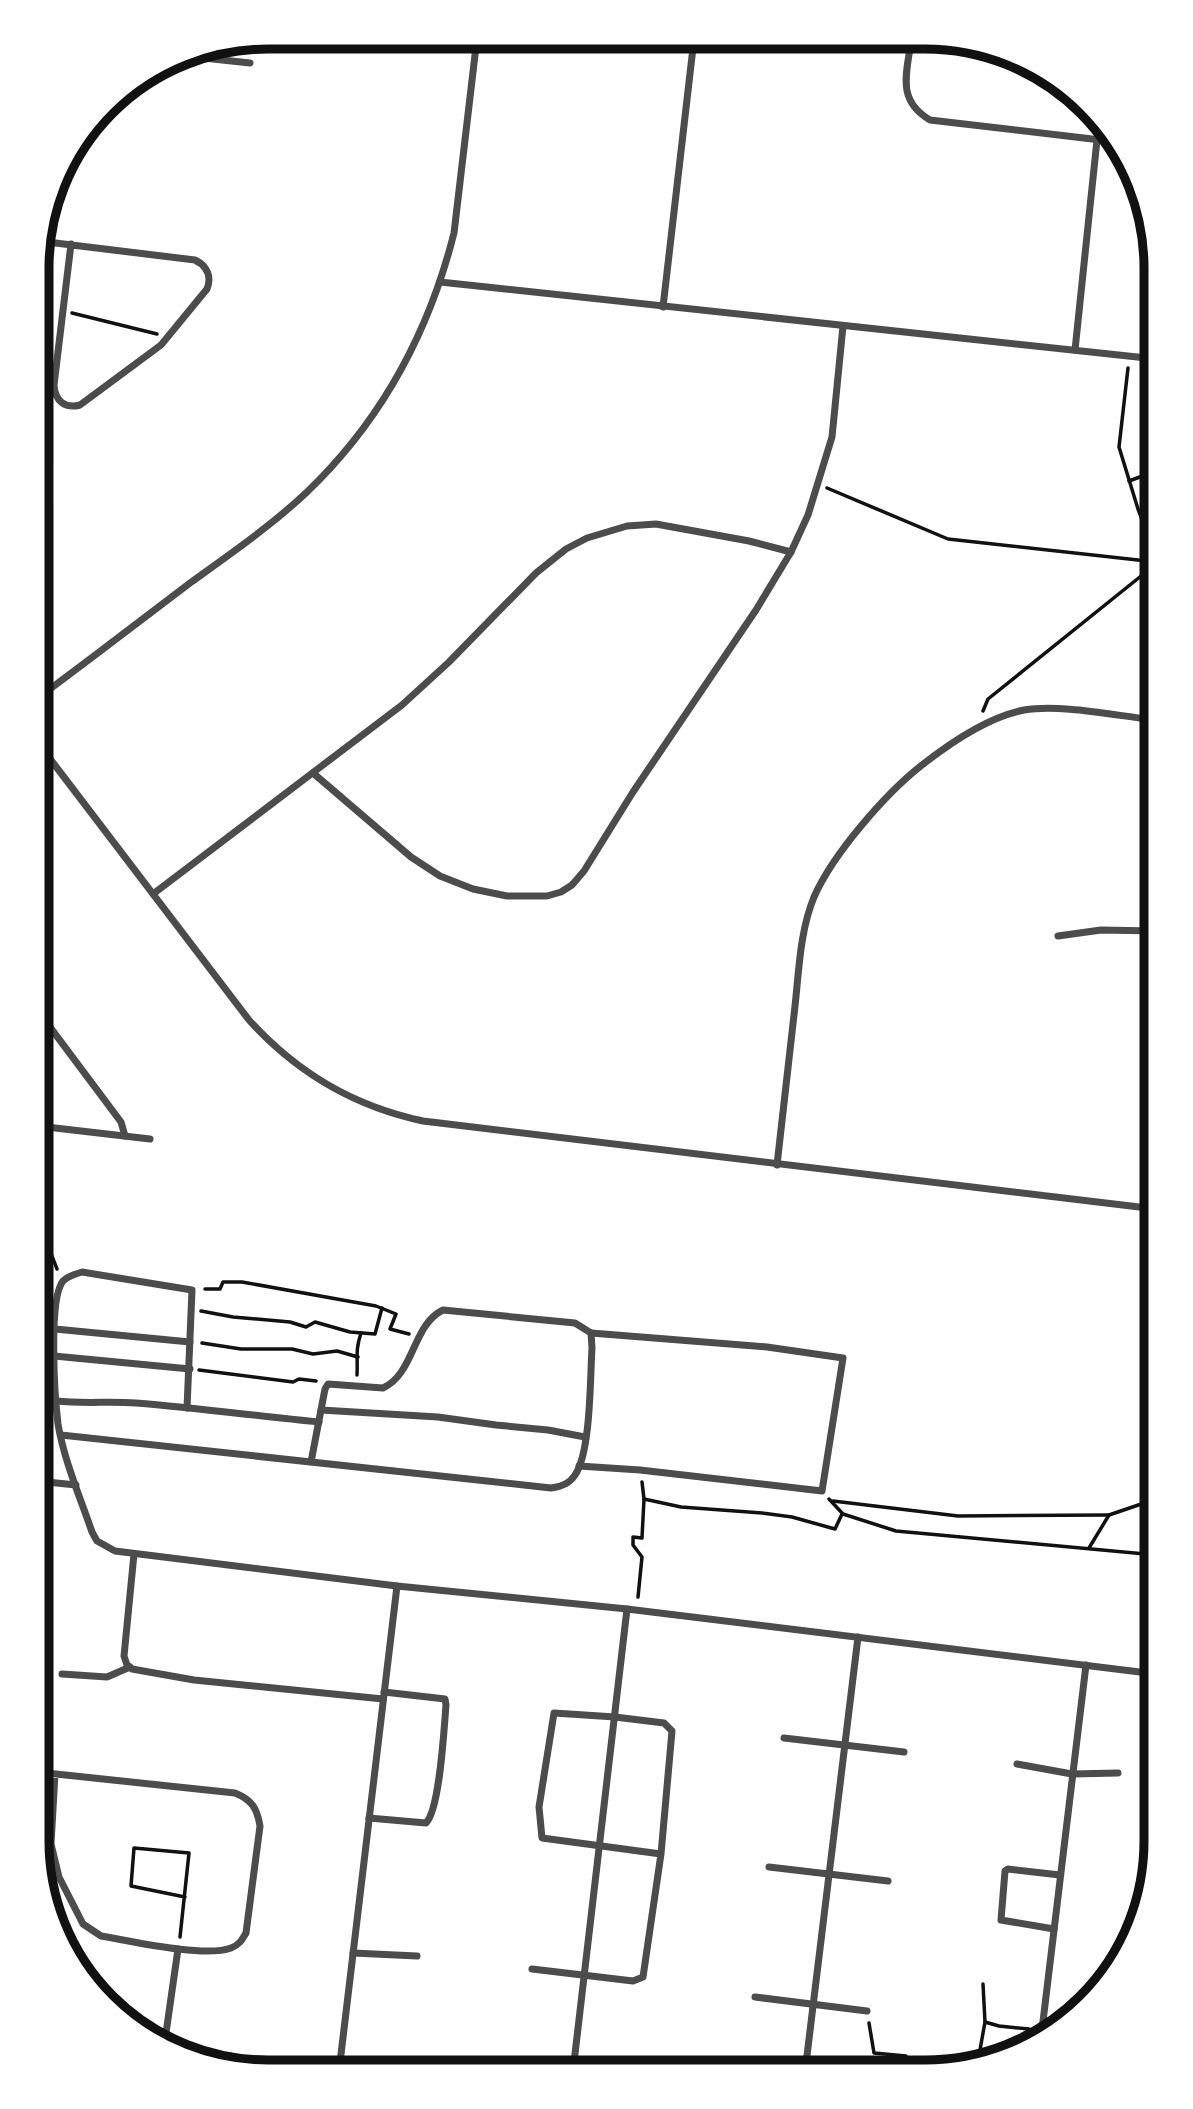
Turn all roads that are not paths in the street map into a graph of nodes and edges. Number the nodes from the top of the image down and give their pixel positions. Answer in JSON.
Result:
{"nodes":[{"id":1,"x":476,"y":49,"type":"edge"},
{"id":2,"x":693,"y":49,"type":"edge"},
{"id":3,"x":910,"y":49,"type":"edge"},
{"id":4,"x":210,"y":58,"type":"edge"},
{"id":5,"x":250,"y":63,"type":"dead end"},
{"id":6,"x":1097,"y":140,"type":"junction"},
{"id":7,"x":1103,"y":141,"type":"edge"},
{"id":8,"x":51,"y":242,"type":"edge"},
{"id":9,"x":71,"y":244,"type":"junction"},
{"id":10,"x":440,"y":282,"type":"junction"},
{"id":11,"x":663,"y":307,"type":"junction"},
{"id":12,"x":843,"y":326,"type":"junction"},
{"id":13,"x":1075,"y":350,"type":"junction"},
{"id":14,"x":1144,"y":357,"type":"edge"},
{"id":15,"x":791,"y":552,"type":"junction"},
{"id":16,"x":49,"y":690,"type":"edge"},
{"id":17,"x":1144,"y":719,"type":"edge"},
{"id":18,"x":49,"y":757,"type":"edge"},
{"id":19,"x":313,"y":773,"type":"junction"},
{"id":20,"x":153,"y":894,"type":"junction"},
{"id":21,"x":1144,"y":932,"type":"edge"},
{"id":22,"x":1058,"y":936,"type":"dead end"},
{"id":23,"x":49,"y":1026,"type":"edge"},
{"id":24,"x":49,"y":1127,"type":"edge"},
{"id":25,"x":125,"y":1136,"type":"junction"},
{"id":26,"x":150,"y":1139,"type":"dead end"},
{"id":27,"x":777,"y":1165,"type":"junction"},
{"id":28,"x":1144,"y":1208,"type":"edge"},
{"id":29,"x":55,"y":1329,"type":"junction"},
{"id":30,"x":591,"y":1332,"type":"junction"},
{"id":31,"x":190,"y":1342,"type":"junction"},
{"id":32,"x":54,"y":1356,"type":"junction"},
{"id":33,"x":190,"y":1369,"type":"junction"},
{"id":34,"x":56,"y":1401,"type":"junction"},
{"id":35,"x":187,"y":1408,"type":"junction"},
{"id":36,"x":321,"y":1410,"type":"junction"},
{"id":37,"x":319,"y":1422,"type":"junction"},
{"id":38,"x":61,"y":1435,"type":"junction"},
{"id":39,"x":585,"y":1437,"type":"junction"},
{"id":40,"x":311,"y":1462,"type":"junction"},
{"id":41,"x":579,"y":1466,"type":"junction"},
{"id":42,"x":49,"y":1482,"type":"edge"},
{"id":43,"x":76,"y":1485,"type":"junction"},
{"id":44,"x":134,"y":1554,"type":"junction"},
{"id":45,"x":397,"y":1586,"type":"junction"},
{"id":46,"x":627,"y":1609,"type":"junction"},
{"id":47,"x":858,"y":1637,"type":"junction"},
{"id":48,"x":1086,"y":1665,"type":"junction"},
{"id":49,"x":130,"y":1667,"type":"junction"},
{"id":50,"x":1144,"y":1672,"type":"edge"},
{"id":51,"x":62,"y":1674,"type":"dead end"},
{"id":52,"x":383,"y":1696,"type":"junction"},
{"id":53,"x":615,"y":1717,"type":"junction"},
{"id":54,"x":784,"y":1738,"type":"dead end"},
{"id":55,"x":844,"y":1746,"type":"junction"},
{"id":56,"x":904,"y":1752,"type":"dead end"},
{"id":57,"x":1017,"y":1764,"type":"dead end"},
{"id":58,"x":49,"y":1773,"type":"edge"},
{"id":59,"x":1118,"y":1773,"type":"dead end"},
{"id":60,"x":55,"y":1774,"type":"junction"},
{"id":61,"x":1072,"y":1774,"type":"junction"},
{"id":62,"x":369,"y":1818,"type":"junction"},
{"id":63,"x":600,"y":1844,"type":"junction"},
{"id":64,"x":661,"y":1854,"type":"junction"},
{"id":65,"x":769,"y":1867,"type":"dead end"},
{"id":66,"x":829,"y":1874,"type":"junction"},
{"id":67,"x":1060,"y":1875,"type":"junction"},
{"id":68,"x":888,"y":1881,"type":"dead end"},
{"id":69,"x":1054,"y":1928,"type":"junction"},
{"id":70,"x":178,"y":1950,"type":"junction"},
{"id":71,"x":353,"y":1953,"type":"junction"},
{"id":72,"x":417,"y":1956,"type":"dead end"},
{"id":73,"x":532,"y":1969,"type":"dead end"},
{"id":74,"x":585,"y":1975,"type":"junction"},
{"id":75,"x":755,"y":1997,"type":"dead end"},
{"id":76,"x":813,"y":2004,"type":"junction"},
{"id":77,"x":867,"y":2011,"type":"road end"},
{"id":78,"x":1042,"y":2026,"type":"edge"},
{"id":79,"x":166,"y":2035,"type":"edge"},
{"id":80,"x":340,"y":2060,"type":"edge"},
{"id":81,"x":574,"y":2060,"type":"edge"},
{"id":82,"x":806,"y":2060,"type":"edge"}],
"edges":[{"from":1,"to":10,"type":"street"},
{"from":2,"to":11,"type":"street"},
{"from":3,"to":6,"type":"street"},
{"from":4,"to":5,"type":"street"},
{"from":6,"to":7,"type":"street"},
{"from":6,"to":13,"type":"street"},
{"from":8,"to":9,"type":"street"},
{"from":9,"to":9,"type":"street"},
{"from":10,"to":11,"type":"street"},
{"from":10,"to":16,"type":"street"},
{"from":11,"to":12,"type":"street"},
{"from":12,"to":13,"type":"street"},
{"from":12,"to":15,"type":"street"},
{"from":13,"to":14,"type":"street"},
{"from":15,"to":19,"type":"street"},
{"from":15,"to":19,"type":"street"},
{"from":17,"to":27,"type":"street"},
{"from":18,"to":20,"type":"street"},
{"from":19,"to":20,"type":"street"},
{"from":20,"to":27,"type":"street"},
{"from":21,"to":22,"type":"street"},
{"from":23,"to":25,"type":"street"},
{"from":24,"to":25,"type":"street"},
{"from":25,"to":26,"type":"street"},
{"from":27,"to":28,"type":"street"},
{"from":29,"to":31,"type":"street"},
{"from":29,"to":31,"type":"street"},
{"from":29,"to":32,"type":"street"},
{"from":30,"to":36,"type":"street"},
{"from":30,"to":39,"type":"street"},
{"from":30,"to":41,"type":"street"},
{"from":31,"to":33,"type":"street"},
{"from":32,"to":33,"type":"street"},
{"from":32,"to":34,"type":"street"},
{"from":33,"to":35,"type":"street"},
{"from":34,"to":35,"type":"street"},
{"from":34,"to":38,"type":"street"},
{"from":35,"to":37,"type":"street"},
{"from":36,"to":37,"type":"street"},
{"from":36,"to":39,"type":"street"},
{"from":37,"to":40,"type":"street"},
{"from":38,"to":40,"type":"street"},
{"from":38,"to":43,"type":"street"},
{"from":39,"to":41,"type":"street"},
{"from":40,"to":41,"type":"street"},
{"from":42,"to":43,"type":"street"},
{"from":43,"to":44,"type":"street"},
{"from":44,"to":45,"type":"street"},
{"from":44,"to":49,"type":"street"},
{"from":45,"to":46,"type":"street"},
{"from":45,"to":52,"type":"street"},
{"from":46,"to":47,"type":"street"},
{"from":46,"to":53,"type":"street"},
{"from":47,"to":48,"type":"street"},
{"from":47,"to":55,"type":"street"},
{"from":48,"to":50,"type":"street"},
{"from":48,"to":61,"type":"street"},
{"from":49,"to":51,"type":"street"},
{"from":49,"to":52,"type":"street"},
{"from":52,"to":62,"type":"street"},
{"from":52,"to":62,"type":"street"},
{"from":53,"to":63,"type":"street"},
{"from":53,"to":63,"type":"street"},
{"from":53,"to":64,"type":"street"},
{"from":54,"to":55,"type":"street"},
{"from":55,"to":56,"type":"street"},
{"from":55,"to":66,"type":"street"},
{"from":57,"to":61,"type":"street"},
{"from":58,"to":60,"type":"street"},
{"from":59,"to":61,"type":"street"},
{"from":60,"to":70,"type":"street"},
{"from":60,"to":70,"type":"street"},
{"from":61,"to":67,"type":"street"},
{"from":62,"to":71,"type":"street"},
{"from":63,"to":64,"type":"street"},
{"from":63,"to":74,"type":"street"},
{"from":64,"to":74,"type":"street"},
{"from":65,"to":66,"type":"street"},
{"from":66,"to":68,"type":"street"},
{"from":66,"to":76,"type":"street"},
{"from":67,"to":69,"type":"street"},
{"from":67,"to":69,"type":"street"},
{"from":69,"to":78,"type":"street"},
{"from":70,"to":79,"type":"street"},
{"from":71,"to":72,"type":"street"},
{"from":71,"to":80,"type":"street"},
{"from":73,"to":74,"type":"street"},
{"from":74,"to":81,"type":"street"},
{"from":75,"to":76,"type":"street"},
{"from":76,"to":77,"type":"street"},
{"from":76,"to":82,"type":"street"}]}
